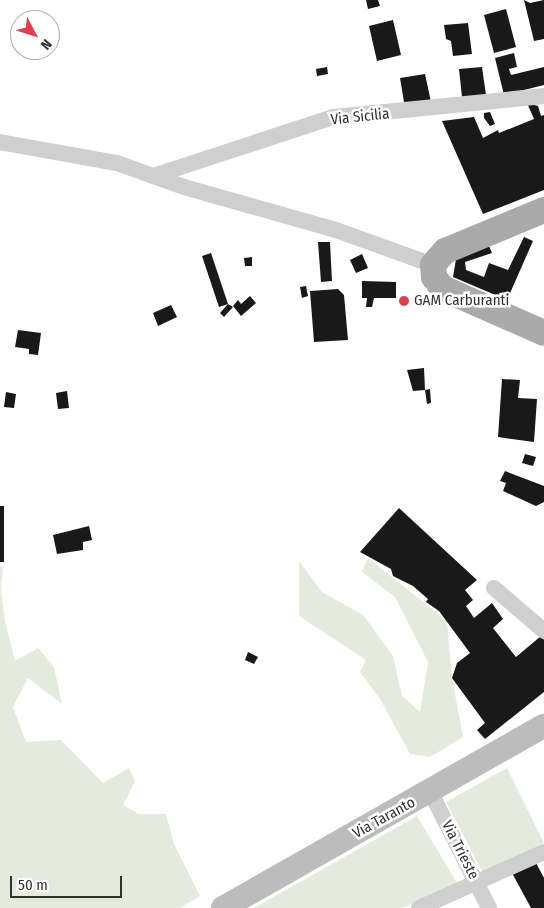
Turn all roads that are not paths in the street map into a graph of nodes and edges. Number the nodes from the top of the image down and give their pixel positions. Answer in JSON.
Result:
{"nodes":[{"id":1,"x":544,"y":96,"type":"edge"},
{"id":2,"x":0,"y":142,"type":"edge"},
{"id":3,"x":153,"y":176,"type":"junction"},
{"id":4,"x":544,"y":210,"type":"edge"},
{"id":5,"x":433,"y":265,"type":"junction"},
{"id":6,"x":544,"y":333,"type":"edge"},
{"id":7,"x":494,"y":588,"type":"dead end"},
{"id":8,"x":544,"y":631,"type":"edge"},
{"id":9,"x":544,"y":726,"type":"edge"},
{"id":10,"x":431,"y":792,"type":"junction"},
{"id":11,"x":544,"y":852,"type":"edge"},
{"id":12,"x":477,"y":884,"type":"junction"},
{"id":13,"x":231,"y":903,"type":"edge"},
{"id":14,"x":419,"y":908,"type":"edge"},
{"id":15,"x":489,"y":908,"type":"edge"}],
"edges":[{"from":1,"to":3,"type":"street","name":"Via Sicilia"},
{"from":2,"to":3,"type":"street"},
{"from":3,"to":5,"type":"street"},
{"from":4,"to":5,"type":"main road"},
{"from":5,"to":6,"type":"main road"},
{"from":7,"to":8,"type":"street"},
{"from":9,"to":10,"type":"street","name":"Via Taranto"},
{"from":10,"to":12,"type":"street","name":"Via Trieste"},
{"from":10,"to":13,"type":"street","name":"Via Taranto"},
{"from":11,"to":12,"type":"street"},
{"from":12,"to":14,"type":"street"},
{"from":12,"to":15,"type":"street","name":"Via Trieste"}]}
